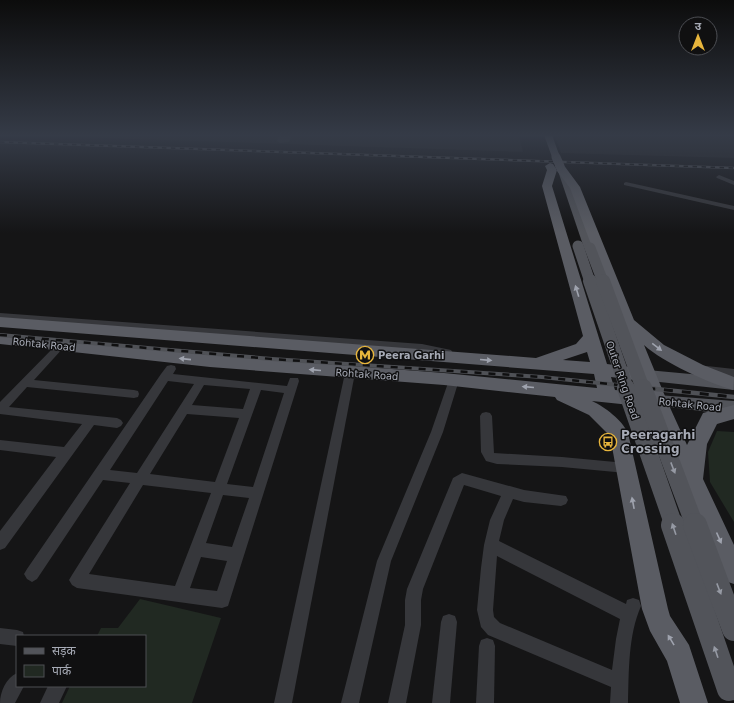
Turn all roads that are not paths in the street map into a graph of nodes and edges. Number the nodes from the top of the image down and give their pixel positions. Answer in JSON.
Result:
{"nodes":[{"id":1,"x":553,"y":168,"type":"edge"},
{"id":2,"x":555,"y":168,"type":"edge"},
{"id":3,"x":555,"y":168,"type":"edge"},
{"id":4,"x":557,"y":168,"type":"edge"},
{"id":5,"x":720,"y":177,"type":"dead end"},
{"id":6,"x":734,"y":183,"type":"edge"},
{"id":7,"x":626,"y":184,"type":"dead end"},
{"id":8,"x":734,"y":208,"type":"edge"},
{"id":9,"x":568,"y":219,"type":"dead end"},
{"id":10,"x":581,"y":244,"type":"junction"},
{"id":11,"x":582,"y":307,"type":"junction"},
{"id":12,"x":0,"y":316,"type":"edge"},
{"id":13,"x":625,"y":316,"type":"junction"},
{"id":14,"x":0,"y":322,"type":"edge"},
{"id":15,"x":591,"y":336,"type":"junction"},
{"id":16,"x":0,"y":339,"type":"edge"},
{"id":17,"x":61,"y":345,"type":"junction"},
{"id":18,"x":464,"y":358,"type":"junction"},
{"id":19,"x":534,"y":364,"type":"junction"},
{"id":20,"x":600,"y":369,"type":"junction"},
{"id":21,"x":350,"y":373,"type":"junction"},
{"id":22,"x":648,"y":376,"type":"junction"},
{"id":23,"x":454,"y":380,"type":"junction"},
{"id":24,"x":734,"y":380,"type":"edge"},
{"id":25,"x":201,"y":381,"type":"junction"},
{"id":26,"x":25,"y":383,"type":"junction"},
{"id":27,"x":257,"y":386,"type":"junction"},
{"id":28,"x":549,"y":389,"type":"junction"},
{"id":29,"x":134,"y":394,"type":"dead end"},
{"id":30,"x":608,"y":396,"type":"junction"},
{"id":31,"x":658,"y":400,"type":"junction"},
{"id":32,"x":734,"y":408,"type":"edge"},
{"id":33,"x":184,"y":409,"type":"junction"},
{"id":34,"x":0,"y":410,"type":"edge"},
{"id":35,"x":734,"y":412,"type":"edge"},
{"id":36,"x":246,"y":414,"type":"junction"},
{"id":37,"x":486,"y":416,"type":"dead end"},
{"id":38,"x":91,"y":420,"type":"junction"},
{"id":39,"x":117,"y":423,"type":"dead end"},
{"id":40,"x":0,"y":445,"type":"edge"},
{"id":41,"x":67,"y":453,"type":"junction"},
{"id":42,"x":626,"y":468,"type":"junction"},
{"id":43,"x":100,"y":474,"type":"junction"},
{"id":44,"x":140,"y":478,"type":"junction"},
{"id":45,"x":692,"y":478,"type":"junction"},
{"id":46,"x":219,"y":488,"type":"junction"},
{"id":47,"x":509,"y":492,"type":"junction"},
{"id":48,"x":257,"y":493,"type":"junction"},
{"id":49,"x":561,"y":500,"type":"dead end"},
{"id":50,"x":0,"y":543,"type":"edge"},
{"id":51,"x":490,"y":545,"type":"junction"},
{"id":52,"x":196,"y":549,"type":"junction"},
{"id":53,"x":238,"y":555,"type":"junction"},
{"id":54,"x":734,"y":572,"type":"edge"},
{"id":55,"x":32,"y":574,"type":"dead end"},
{"id":56,"x":180,"y":594,"type":"junction"},
{"id":57,"x":449,"y":622,"type":"dead end"},
{"id":58,"x":734,"y":629,"type":"edge"},
{"id":59,"x":0,"y":636,"type":"edge"},
{"id":60,"x":16,"y":638,"type":"edge"},
{"id":61,"x":487,"y":646,"type":"dead end"},
{"id":62,"x":620,"y":682,"type":"junction"},
{"id":63,"x":16,"y":684,"type":"edge"},
{"id":64,"x":57,"y":687,"type":"edge"},
{"id":65,"x":731,"y":696,"type":"edge"},
{"id":66,"x":5,"y":703,"type":"edge"},
{"id":67,"x":49,"y":703,"type":"edge"},
{"id":68,"x":283,"y":703,"type":"edge"},
{"id":69,"x":350,"y":703,"type":"edge"},
{"id":70,"x":397,"y":703,"type":"edge"},
{"id":71,"x":441,"y":703,"type":"edge"},
{"id":72,"x":485,"y":703,"type":"edge"},
{"id":73,"x":619,"y":703,"type":"edge"},
{"id":74,"x":694,"y":703,"type":"edge"}],
"edges":[{"from":11,"to":1,"type":"highway","name":"Outer Ring Road","one_way":true},
{"from":2,"to":9,"type":"main road","name":"Outer Ring Road"},
{"from":3,"to":10,"type":"main road","name":"Outer Ring Road"},
{"from":4,"to":13,"type":"highway","name":"Outer Ring Road"},
{"from":5,"to":6,"type":"street"},
{"from":7,"to":8,"type":"street"},
{"from":10,"to":58,"type":"main road","name":"Outer Ring Road","one_way":true,"bridge":true},
{"from":65,"to":10,"type":"main road","name":"Outer Ring Road","one_way":true,"bridge":true},
{"from":11,"to":13,"type":"highway"},
{"from":11,"to":15,"type":"highway","name":"Outer Ring Road"},
{"from":12,"to":18,"type":"street"},
{"from":13,"to":22,"type":"highway","name":"Outer Ring Road"},
{"from":13,"to":24,"type":"highway","one_way":true},
{"from":14,"to":18,"type":"highway","name":"Rohtak Road"},
{"from":15,"to":19,"type":"highway"},
{"from":15,"to":20,"type":"highway","name":"Outer Ring Road"},
{"from":16,"to":17,"type":"highway","name":"Rohtak Road"},
{"from":21,"to":17,"type":"highway","name":"Rohtak Road","one_way":true},
{"from":17,"to":26,"type":"street"},
{"from":18,"to":19,"type":"highway","name":"Rohtak Road","one_way":true},
{"from":19,"to":20,"type":"highway","name":"Rohtak Road"},
{"from":20,"to":22,"type":"highway","name":"Rohtak Road"},
{"from":20,"to":30,"type":"highway","name":"Outer Ring Road"},
{"from":21,"to":23,"type":"highway","name":"Rohtak Road"},
{"from":21,"to":68,"type":"street"},
{"from":22,"to":24,"type":"main road","name":"Rohtak Road"},
{"from":22,"to":31,"type":"highway","name":"Outer Ring Road"},
{"from":28,"to":23,"type":"highway","name":"Rohtak Road","one_way":true},
{"from":23,"to":69,"type":"street"},
{"from":25,"to":27,"type":"street"},
{"from":25,"to":33,"type":"street"},
{"from":25,"to":43,"type":"street"},
{"from":26,"to":29,"type":"street"},
{"from":26,"to":34,"type":"street"},
{"from":27,"to":36,"type":"street"},
{"from":27,"to":48,"type":"street"},
{"from":28,"to":30,"type":"highway","name":"Rohtak Road"},
{"from":28,"to":42,"type":"highway"},
{"from":30,"to":31,"type":"highway","name":"Rohtak Road"},
{"from":31,"to":32,"type":"main road","name":"Rohtak Road"},
{"from":31,"to":45,"type":"highway","name":"Outer Ring Road"},
{"from":33,"to":36,"type":"street"},
{"from":33,"to":44,"type":"street"},
{"from":34,"to":38,"type":"street"},
{"from":35,"to":45,"type":"highway"},
{"from":36,"to":46,"type":"street"},
{"from":37,"to":42,"type":"street"},
{"from":38,"to":39,"type":"street"},
{"from":38,"to":41,"type":"street"},
{"from":40,"to":41,"type":"street"},
{"from":41,"to":50,"type":"street"},
{"from":74,"to":42,"type":"highway","one_way":true},
{"from":43,"to":44,"type":"street"},
{"from":43,"to":55,"type":"street"},
{"from":44,"to":46,"type":"street"},
{"from":44,"to":56,"type":"street"},
{"from":45,"to":54,"type":"highway","name":"Outer Ring Road","one_way":true},
{"from":46,"to":48,"type":"street"},
{"from":46,"to":52,"type":"street"},
{"from":47,"to":49,"type":"street"},
{"from":47,"to":51,"type":"street"},
{"from":47,"to":70,"type":"street"},
{"from":48,"to":53,"type":"street"},
{"from":51,"to":62,"type":"street"},
{"from":51,"to":62,"type":"street"},
{"from":52,"to":53,"type":"street"},
{"from":52,"to":56,"type":"street"},
{"from":53,"to":56,"type":"street"},
{"from":57,"to":71,"type":"street"},
{"from":59,"to":60,"type":"street"},
{"from":61,"to":72,"type":"street"},
{"from":62,"to":73,"type":"street"},
{"from":63,"to":66,"type":"street"},
{"from":64,"to":67,"type":"street"}]}
